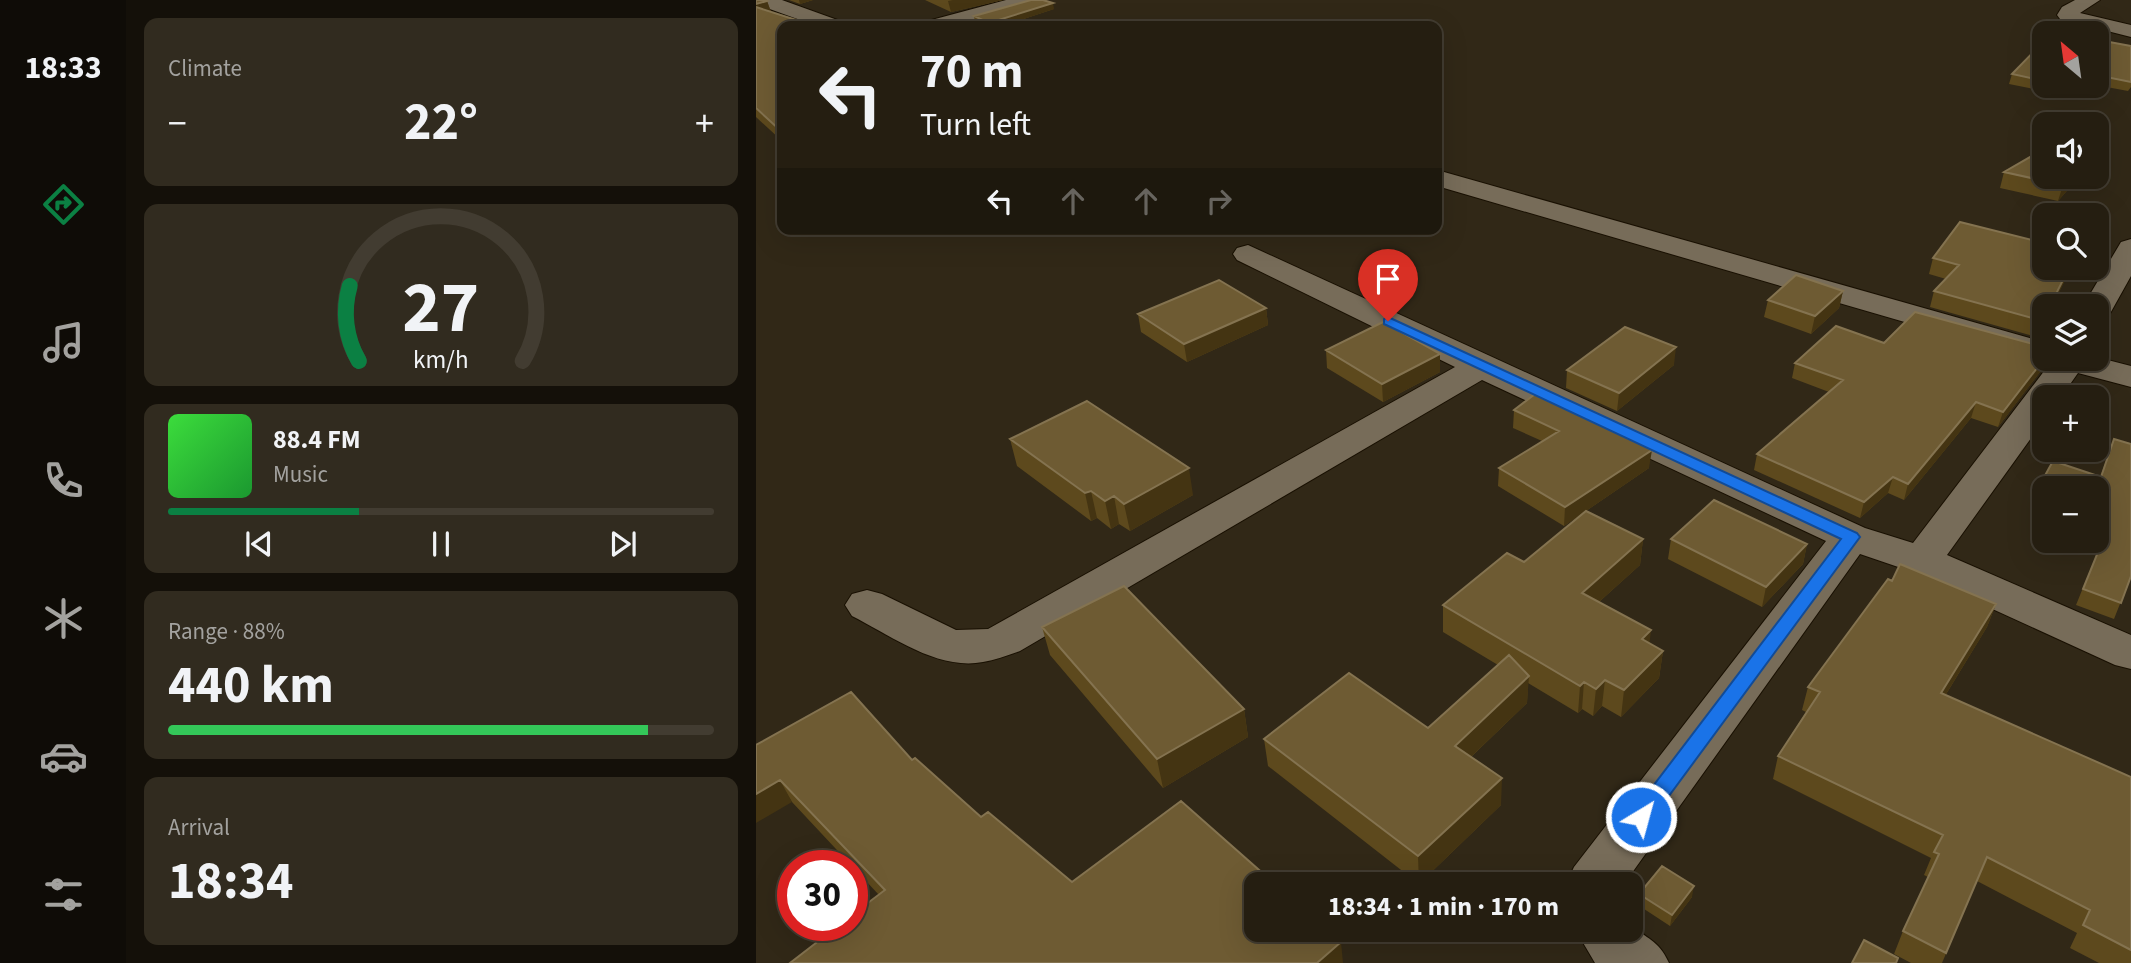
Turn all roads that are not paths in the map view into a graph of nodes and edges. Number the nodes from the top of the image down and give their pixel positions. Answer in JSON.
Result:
{"nodes":[{"id":1,"x":763,"y":0,"type":"edge"},
{"id":2,"x":1029,"y":0,"type":"edge"},
{"id":3,"x":2090,"y":0,"type":"edge"},
{"id":4,"x":822,"y":21,"type":"edge"},
{"id":5,"x":950,"y":21,"type":"edge"},
{"id":6,"x":2131,"y":31,"type":"edge"},
{"id":7,"x":1442,"y":179,"type":"edge"},
{"id":8,"x":2131,"y":248,"type":"edge"},
{"id":9,"x":1248,"y":254,"type":"dead end"},
{"id":10,"x":2106,"y":294,"type":"edge"},
{"id":11,"x":2032,"y":348,"type":"edge"},
{"id":12,"x":1482,"y":366,"type":"junction"},
{"id":13,"x":2053,"y":371,"type":"edge"},
{"id":14,"x":2109,"y":371,"type":"edge"},
{"id":15,"x":2131,"y":377,"type":"edge"},
{"id":16,"x":1851,"y":537,"type":"junction"},
{"id":17,"x":1922,"y":560,"type":"junction"},
{"id":18,"x":867,"y":605,"type":"dead end"},
{"id":19,"x":2131,"y":653,"type":"edge"},
{"id":20,"x":1602,"y":872,"type":"edge"},
{"id":21,"x":1613,"y":942,"type":"edge"},
{"id":22,"x":1640,"y":963,"type":"edge"}],
"edges":[{"from":1,"to":4,"type":"street"},
{"from":2,"to":5,"type":"street"},
{"from":3,"to":6,"type":"street"},
{"from":7,"to":11,"type":"street"},
{"from":8,"to":10,"type":"street"},
{"from":9,"to":12,"type":"street"},
{"from":12,"to":16,"type":"street"},
{"from":12,"to":18,"type":"street"},
{"from":13,"to":17,"type":"street"},
{"from":14,"to":15,"type":"street"},
{"from":16,"to":17,"type":"street"},
{"from":16,"to":20,"type":"street"},
{"from":17,"to":19,"type":"street"},
{"from":21,"to":22,"type":"street"}]}
